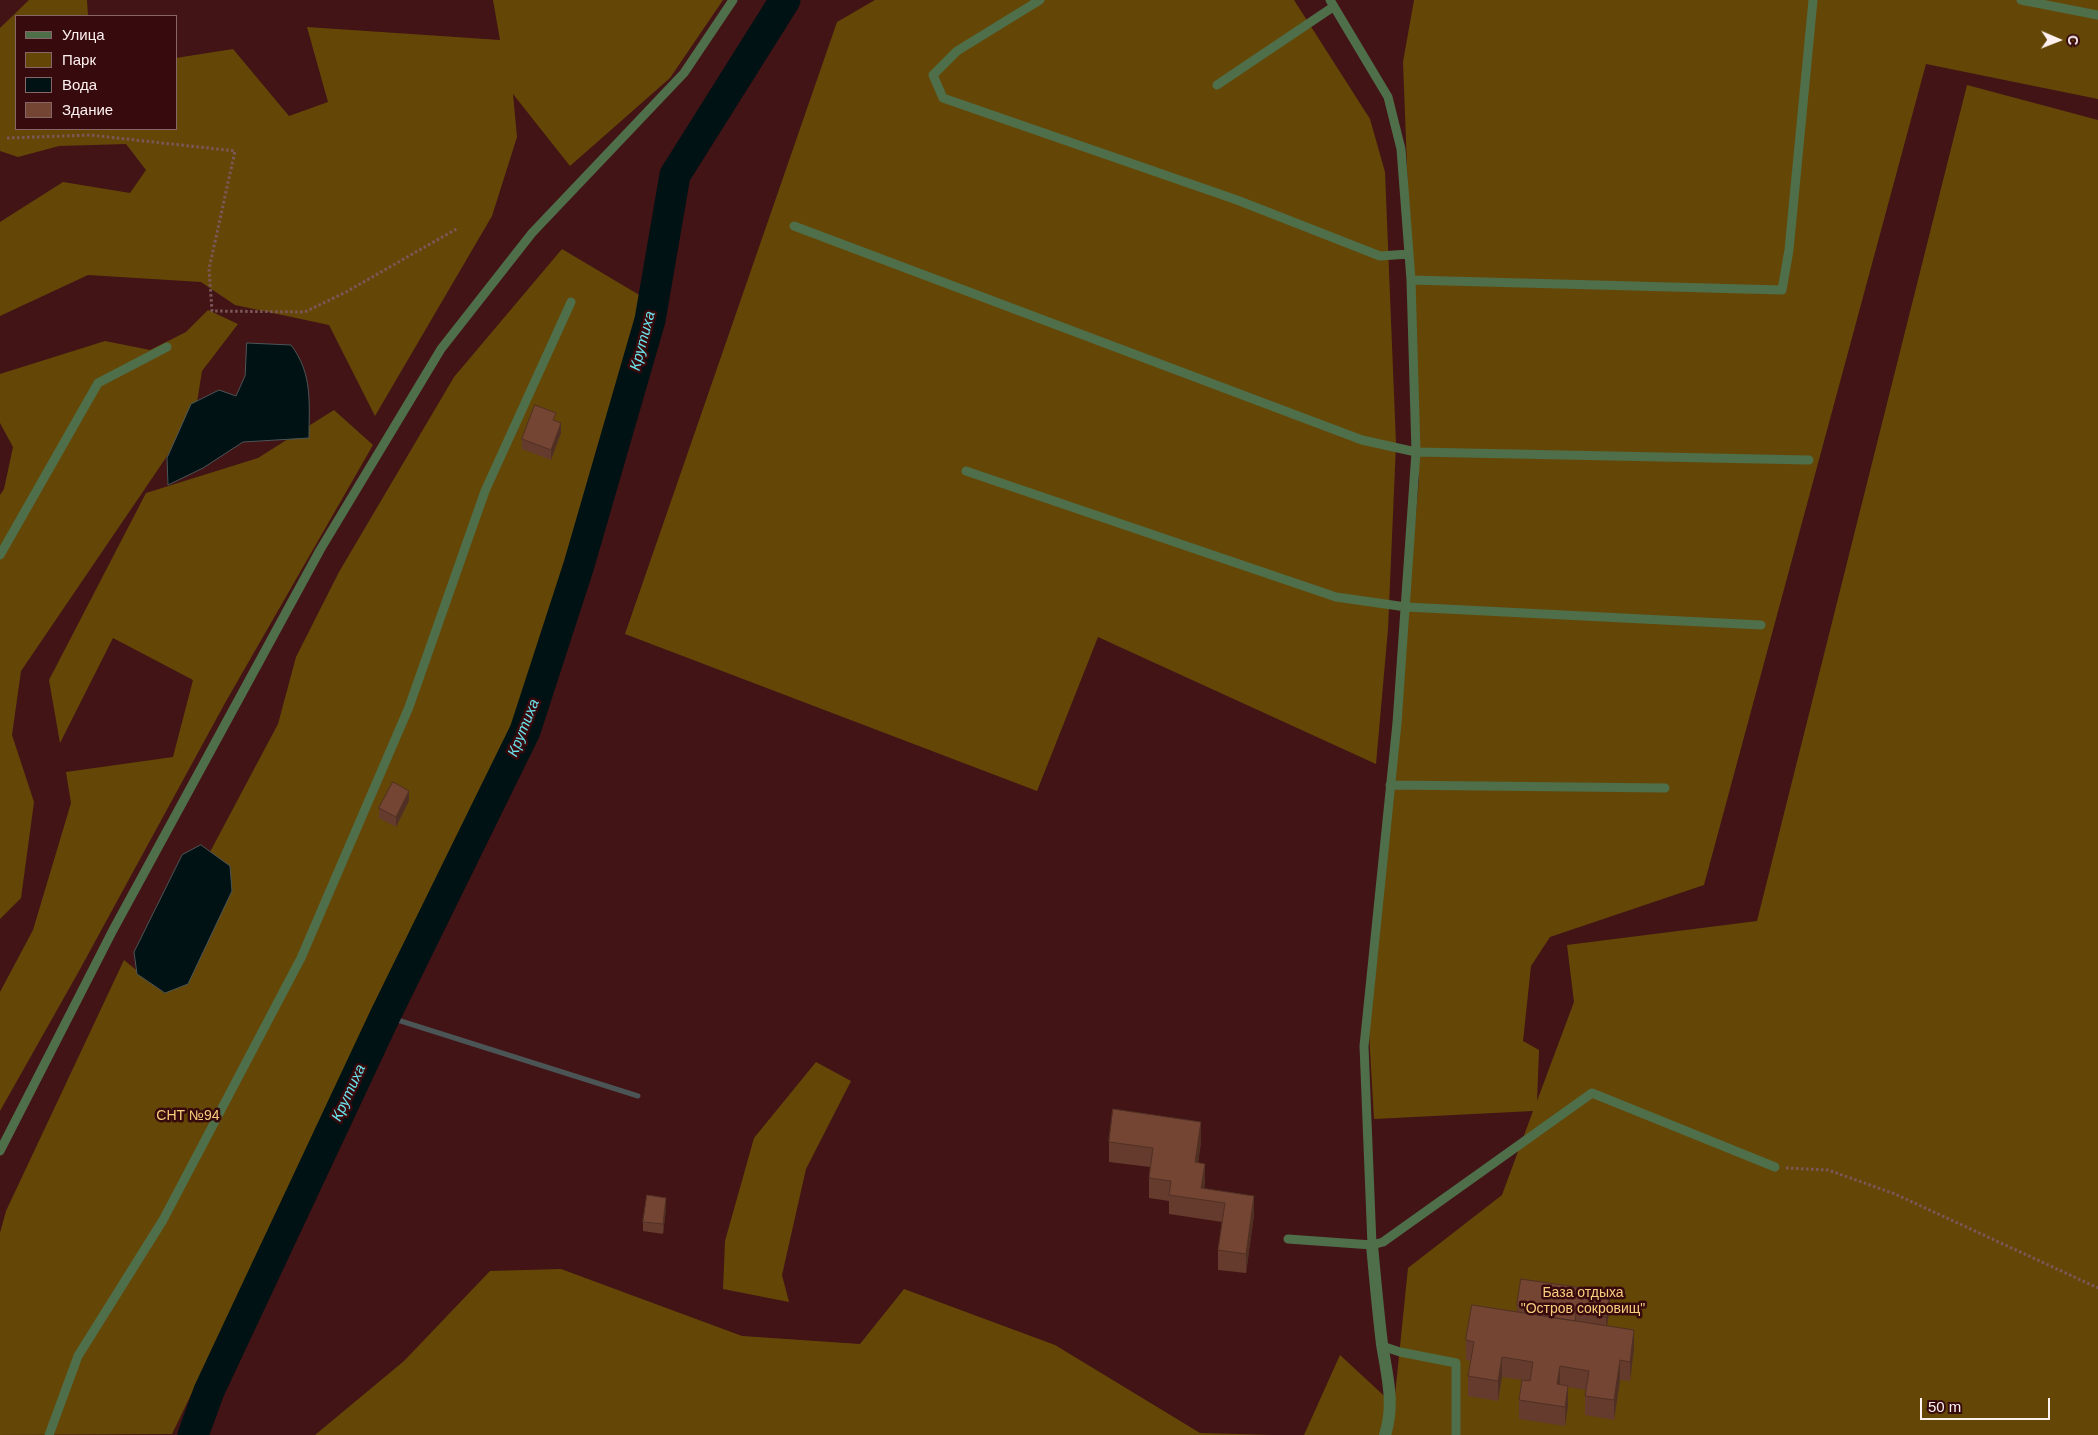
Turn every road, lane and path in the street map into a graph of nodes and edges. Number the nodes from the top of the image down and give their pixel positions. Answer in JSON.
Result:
{"nodes":[{"id":1,"x":733,"y":0,"type":"edge"},
{"id":2,"x":1040,"y":0,"type":"edge"},
{"id":3,"x":1813,"y":0,"type":"edge"},
{"id":4,"x":2021,"y":0,"type":"edge"},
{"id":5,"x":1331,"y":3,"type":"edge"},
{"id":6,"x":2098,"y":15,"type":"edge"},
{"id":7,"x":1217,"y":84,"type":"dead end"},
{"id":8,"x":7,"y":138,"type":"dead end"},
{"id":9,"x":794,"y":226,"type":"dead end"},
{"id":10,"x":458,"y":228,"type":"dead end"},
{"id":11,"x":1409,"y":254,"type":"junction"},
{"id":12,"x":1411,"y":280,"type":"junction"},
{"id":13,"x":571,"y":302,"type":"dead end"},
{"id":14,"x":167,"y":347,"type":"dead end"},
{"id":15,"x":1416,"y":452,"type":"junction"},
{"id":16,"x":1810,"y":460,"type":"dead end"},
{"id":17,"x":966,"y":471,"type":"dead end"},
{"id":18,"x":0,"y":555,"type":"edge"},
{"id":19,"x":1406,"y":607,"type":"junction"},
{"id":20,"x":1761,"y":625,"type":"dead end"},
{"id":21,"x":1390,"y":785,"type":"junction"},
{"id":22,"x":1665,"y":788,"type":"dead end"},
{"id":23,"x":0,"y":1151,"type":"edge"},
{"id":24,"x":1775,"y":1167,"type":"joint"},
{"id":25,"x":1288,"y":1239,"type":"dead end"},
{"id":26,"x":1372,"y":1245,"type":"junction"},
{"id":27,"x":2098,"y":1288,"type":"edge"},
{"id":28,"x":1382,"y":1346,"type":"junction"},
{"id":29,"x":49,"y":1435,"type":"edge"},
{"id":30,"x":1385,"y":1435,"type":"edge"},
{"id":31,"x":1456,"y":1435,"type":"edge"}],
"edges":[{"from":1,"to":23,"type":"lane"},
{"from":2,"to":11,"type":"lane"},
{"from":3,"to":12,"type":"lane"},
{"from":4,"to":6,"type":"lane"},
{"from":5,"to":7,"type":"lane"},
{"from":5,"to":11,"type":"lane"},
{"from":8,"to":10,"type":"path"},
{"from":9,"to":15,"type":"lane"},
{"from":11,"to":12,"type":"lane"},
{"from":12,"to":15,"type":"lane"},
{"from":13,"to":29,"type":"lane"},
{"from":14,"to":18,"type":"lane"},
{"from":15,"to":16,"type":"lane"},
{"from":15,"to":19,"type":"lane"},
{"from":17,"to":19,"type":"lane"},
{"from":19,"to":20,"type":"lane"},
{"from":19,"to":21,"type":"lane"},
{"from":21,"to":22,"type":"lane"},
{"from":21,"to":26,"type":"lane"},
{"from":24,"to":26,"type":"lane"},
{"from":24,"to":27,"type":"path"},
{"from":25,"to":26,"type":"lane"},
{"from":26,"to":28,"type":"street"},
{"from":28,"to":30,"type":"street"},
{"from":28,"to":31,"type":"lane"}]}
